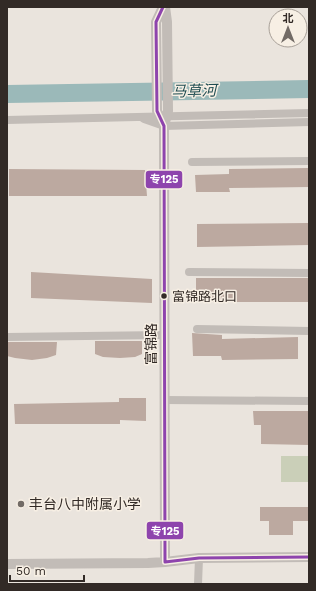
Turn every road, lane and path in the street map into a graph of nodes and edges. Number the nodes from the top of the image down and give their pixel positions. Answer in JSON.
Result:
{"nodes":[{"id":1,"x":164,"y":7,"type":"edge"},
{"id":2,"x":309,"y":113,"type":"edge"},
{"id":3,"x":163,"y":116,"type":"junction"},
{"id":4,"x":7,"y":120,"type":"edge"},
{"id":5,"x":309,"y":122,"type":"edge"},
{"id":6,"x":309,"y":161,"type":"edge"},
{"id":7,"x":192,"y":162,"type":"dead end"},
{"id":8,"x":189,"y":272,"type":"dead end"},
{"id":9,"x":309,"y":273,"type":"edge"},
{"id":10,"x":197,"y":329,"type":"dead end"},
{"id":11,"x":309,"y":331,"type":"edge"},
{"id":12,"x":165,"y":335,"type":"junction"},
{"id":13,"x":7,"y":337,"type":"edge"},
{"id":14,"x":165,"y":400,"type":"junction"},
{"id":15,"x":309,"y":401,"type":"edge"},
{"id":16,"x":309,"y":557,"type":"edge"},
{"id":17,"x":198,"y":558,"type":"junction"},
{"id":18,"x":165,"y":562,"type":"junction"},
{"id":19,"x":7,"y":564,"type":"edge"},
{"id":20,"x":198,"y":584,"type":"edge"}],
"edges":[{"from":1,"to":3,"type":"street","name":"富锦路"},
{"from":1,"to":3,"type":"street","name":"富锦路"},
{"from":2,"to":3,"type":"street"},
{"from":3,"to":4,"type":"street"},
{"from":3,"to":5,"type":"street"},
{"from":3,"to":12,"type":"street","name":"富锦路"},
{"from":6,"to":7,"type":"street"},
{"from":8,"to":9,"type":"street"},
{"from":10,"to":11,"type":"street"},
{"from":12,"to":13,"type":"street"},
{"from":12,"to":14,"type":"street","name":"富锦路"},
{"from":14,"to":15,"type":"street"},
{"from":14,"to":18,"type":"street","name":"富锦路"},
{"from":16,"to":17,"type":"street"},
{"from":17,"to":18,"type":"street"},
{"from":17,"to":20,"type":"street"},
{"from":18,"to":19,"type":"street"}]}
